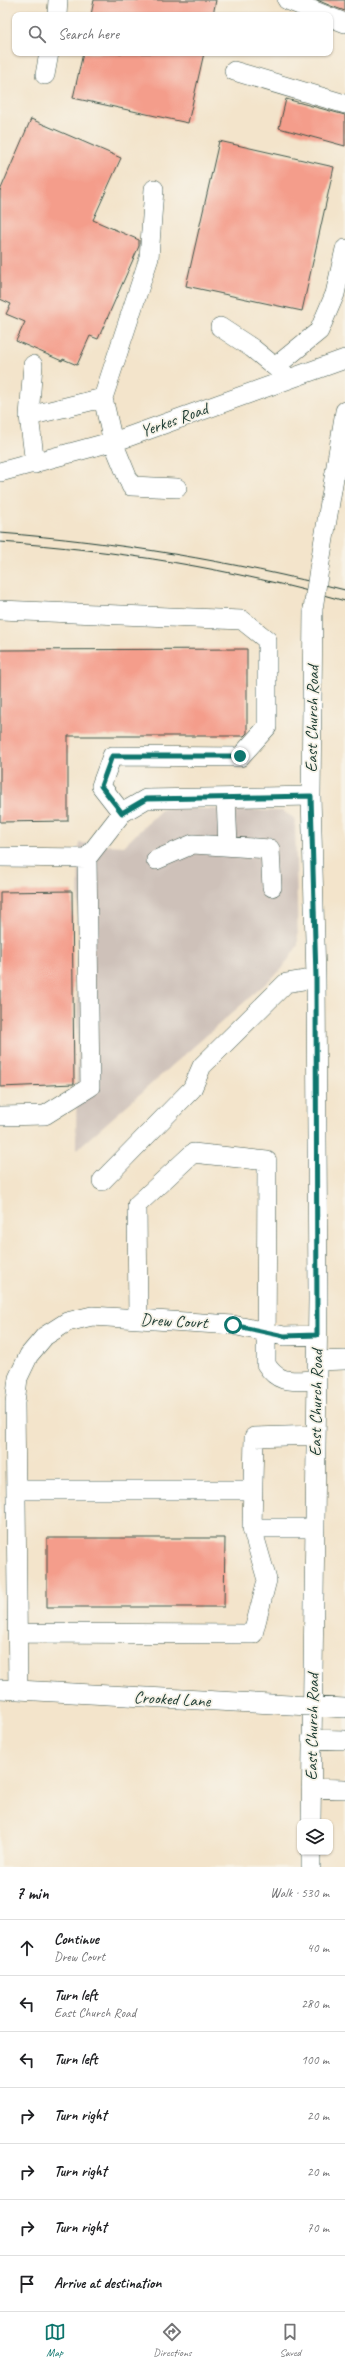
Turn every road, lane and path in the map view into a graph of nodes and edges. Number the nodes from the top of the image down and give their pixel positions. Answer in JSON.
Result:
{"nodes":[{"id":1,"x":287,"y":0,"type":"edge"},
{"id":2,"x":317,"y":12,"type":"edge"},
{"id":3,"x":333,"y":18,"type":"edge"},
{"id":4,"x":345,"y":23,"type":"edge"},
{"id":5,"x":48,"y":56,"type":"edge"},
{"id":6,"x":234,"y":71,"type":"dead end"},
{"id":7,"x":45,"y":75,"type":"dead end"},
{"id":8,"x":345,"y":104,"type":"edge"},
{"id":9,"x":154,"y":189,"type":"dead end"},
{"id":10,"x":345,"y":249,"type":"edge"},
{"id":11,"x":342,"y":278,"type":"edge"},
{"id":12,"x":220,"y":327,"type":"dead end"},
{"id":13,"x":345,"y":359,"type":"edge"},
{"id":14,"x":33,"y":365,"type":"dead end"},
{"id":15,"x":282,"y":373,"type":"junction"},
{"id":16,"x":104,"y":398,"type":"junction"},
{"id":17,"x":345,"y":411,"type":"edge"},
{"id":18,"x":30,"y":416,"type":"junction"},
{"id":19,"x":113,"y":442,"type":"junction"},
{"id":20,"x":35,"y":464,"type":"junction"},
{"id":21,"x":0,"y":472,"type":"edge"},
{"id":22,"x":178,"y":488,"type":"dead end"},
{"id":23,"x":0,"y":610,"type":"edge"},
{"id":24,"x":311,"y":796,"type":"junction"},
{"id":25,"x":226,"y":798,"type":"junction"},
{"id":26,"x":122,"y":813,"type":"junction"},
{"id":27,"x":228,"y":846,"type":"junction"},
{"id":28,"x":0,"y":858,"type":"edge"},
{"id":29,"x":87,"y":858,"type":"junction"},
{"id":30,"x":156,"y":860,"type":"dead end"},
{"id":31,"x":272,"y":888,"type":"dead end"},
{"id":32,"x":316,"y":978,"type":"junction"},
{"id":33,"x":0,"y":1116,"type":"edge"},
{"id":34,"x":102,"y":1181,"type":"dead end"},
{"id":35,"x":131,"y":1319,"type":"junction"},
{"id":36,"x":265,"y":1332,"type":"junction"},
{"id":37,"x":317,"y":1335,"type":"junction"},
{"id":38,"x":345,"y":1360,"type":"edge"},
{"id":39,"x":317,"y":1370,"type":"junction"},
{"id":40,"x":316,"y":1436,"type":"junction"},
{"id":41,"x":16,"y":1490,"type":"junction"},
{"id":42,"x":253,"y":1490,"type":"junction"},
{"id":43,"x":252,"y":1528,"type":"junction"},
{"id":44,"x":314,"y":1528,"type":"junction"},
{"id":45,"x":17,"y":1633,"type":"junction"},
{"id":46,"x":9,"y":1690,"type":"edge"},
{"id":47,"x":313,"y":1707,"type":"junction"},
{"id":48,"x":345,"y":1708,"type":"edge"},
{"id":49,"x":311,"y":1739,"type":"junction"},
{"id":50,"x":345,"y":1740,"type":"edge"},
{"id":51,"x":311,"y":1788,"type":"junction"},
{"id":52,"x":345,"y":1789,"type":"edge"},
{"id":53,"x":311,"y":1819,"type":"edge"},
{"id":54,"x":311,"y":1855,"type":"edge"},
{"id":55,"x":311,"y":1867,"type":"edge"}],
"edges":[{"from":1,"to":2,"type":"street"},
{"from":3,"to":4,"type":"street"},
{"from":5,"to":7,"type":"street"},
{"from":6,"to":8,"type":"street"},
{"from":9,"to":16,"type":"street"},
{"from":10,"to":11,"type":"street"},
{"from":11,"to":15,"type":"street"},
{"from":12,"to":15,"type":"street"},
{"from":13,"to":15,"type":"street","name":"Yerkes Road"},
{"from":14,"to":18,"type":"street"},
{"from":15,"to":19,"type":"street","name":"Yerkes Road"},
{"from":16,"to":18,"type":"street"},
{"from":16,"to":19,"type":"street"},
{"from":17,"to":24,"type":"street","name":"East Church Road","bridge":true},
{"from":18,"to":20,"type":"street"},
{"from":19,"to":20,"type":"street","name":"Yerkes Road"},
{"from":19,"to":22,"type":"street"},
{"from":20,"to":21,"type":"street","name":"Yerkes Road"},
{"from":23,"to":26,"type":"street"},
{"from":24,"to":25,"type":"street"},
{"from":24,"to":32,"type":"street","name":"East Church Road"},
{"from":25,"to":26,"type":"street"},
{"from":25,"to":27,"type":"street"},
{"from":26,"to":29,"type":"street"},
{"from":27,"to":30,"type":"street"},
{"from":27,"to":31,"type":"street"},
{"from":28,"to":29,"type":"street"},
{"from":29,"to":33,"type":"street"},
{"from":32,"to":34,"type":"street"},
{"from":32,"to":37,"type":"street","name":"East Church Road"},
{"from":35,"to":36,"type":"street","name":"Drew Court"},
{"from":35,"to":36,"type":"street"},
{"from":35,"to":41,"type":"street","name":"Drew Court"},
{"from":36,"to":37,"type":"street","name":"Drew Court"},
{"from":36,"to":39,"type":"street"},
{"from":37,"to":39,"type":"street","name":"East Church Road"},
{"from":38,"to":39,"type":"street"},
{"from":39,"to":40,"type":"street","name":"East Church Road"},
{"from":40,"to":42,"type":"street"},
{"from":40,"to":44,"type":"street","name":"East Church Road"},
{"from":41,"to":42,"type":"street"},
{"from":41,"to":45,"type":"street","name":"Drew Court"},
{"from":42,"to":43,"type":"street"},
{"from":43,"to":44,"type":"street"},
{"from":43,"to":45,"type":"street"},
{"from":44,"to":47,"type":"street","name":"East Church Road"},
{"from":45,"to":46,"type":"street","name":"Drew Court"},
{"from":46,"to":47,"type":"street","name":"Crooked Lane"},
{"from":47,"to":48,"type":"street","name":"Crooked Lane"},
{"from":47,"to":49,"type":"street","name":"East Church Road"},
{"from":49,"to":50,"type":"street"},
{"from":49,"to":51,"type":"street","name":"East Church Road"},
{"from":51,"to":52,"type":"street"},
{"from":51,"to":53,"type":"street","name":"East Church Road"},
{"from":54,"to":55,"type":"street"}]}
